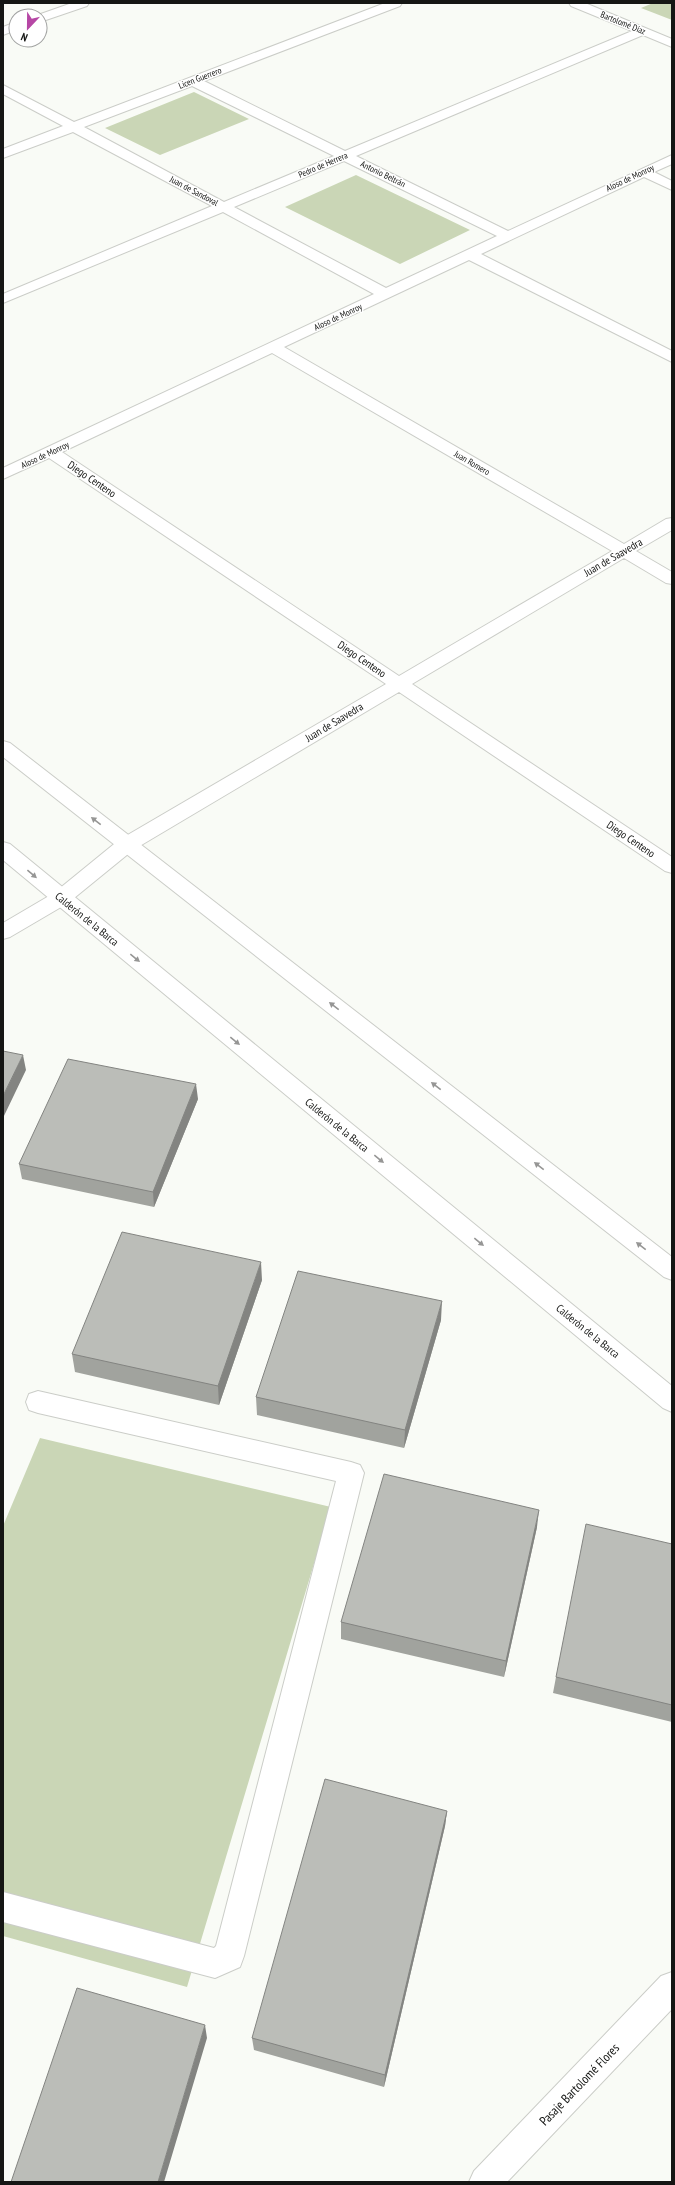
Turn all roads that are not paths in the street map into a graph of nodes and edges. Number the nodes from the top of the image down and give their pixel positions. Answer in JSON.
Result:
{"nodes":[{"id":1,"x":83,"y":3,"type":"edge"},
{"id":2,"x":396,"y":3,"type":"edge"},
{"id":3,"x":575,"y":3,"type":"edge"},
{"id":4,"x":48,"y":15,"type":"edge"},
{"id":5,"x":643,"y":31,"type":"junction"},
{"id":6,"x":672,"y":43,"type":"edge"},
{"id":7,"x":194,"y":81,"type":"junction"},
{"id":8,"x":3,"y":89,"type":"edge"},
{"id":9,"x":73,"y":127,"type":"junction"},
{"id":10,"x":3,"y":154,"type":"edge"},
{"id":11,"x":345,"y":156,"type":"junction"},
{"id":12,"x":672,"y":159,"type":"edge"},
{"id":13,"x":643,"y":172,"type":"junction"},
{"id":14,"x":672,"y":186,"type":"edge"},
{"id":15,"x":223,"y":207,"type":"junction"},
{"id":16,"x":507,"y":236,"type":"junction"},
{"id":17,"x":469,"y":254,"type":"junction"},
{"id":18,"x":386,"y":294,"type":"junction"},
{"id":19,"x":3,"y":299,"type":"edge"},
{"id":20,"x":272,"y":347,"type":"junction"},
{"id":21,"x":672,"y":356,"type":"edge"},
{"id":22,"x":51,"y":452,"type":"junction"},
{"id":23,"x":3,"y":474,"type":"edge"},
{"id":24,"x":672,"y":523,"type":"edge"},
{"id":25,"x":624,"y":551,"type":"junction"},
{"id":26,"x":672,"y":579,"type":"edge"},
{"id":27,"x":399,"y":684,"type":"junction"},
{"id":28,"x":3,"y":747,"type":"edge"},
{"id":29,"x":126,"y":845,"type":"junction"},
{"id":30,"x":3,"y":849,"type":"edge"},
{"id":31,"x":672,"y":866,"type":"edge"},
{"id":32,"x":61,"y":898,"type":"junction"},
{"id":33,"x":3,"y":932,"type":"edge"},
{"id":34,"x":672,"y":1270,"type":"edge"},
{"id":35,"x":672,"y":1401,"type":"edge"},
{"id":36,"x":38,"y":1402,"type":"dead end"},
{"id":37,"x":3,"y":1907,"type":"edge"},
{"id":38,"x":672,"y":1987,"type":"edge"},
{"id":39,"x":485,"y":2182,"type":"edge"}],
"edges":[{"from":1,"to":4,"type":"street"},
{"from":2,"to":7,"type":"street","name":"Licen Guerrero"},
{"from":3,"to":5,"type":"street","name":"Bartolomé Díaz"},
{"from":5,"to":6,"type":"street","name":"Bartolomé Díaz"},
{"from":5,"to":11,"type":"street","name":"Pedro de Herrera"},
{"from":7,"to":9,"type":"street","name":"Licen Guerrero"},
{"from":7,"to":11,"type":"street","name":"Antonio Beltrán"},
{"from":8,"to":9,"type":"street","name":"Juan de Sandoval"},
{"from":9,"to":10,"type":"street","name":"Licen Guerrero"},
{"from":9,"to":15,"type":"street","name":"Juan de Sandoval"},
{"from":11,"to":15,"type":"street","name":"Pedro de Herrera"},
{"from":11,"to":16,"type":"street","name":"Antonio Beltrán"},
{"from":12,"to":13,"type":"street","name":"Aloso de Monroy"},
{"from":13,"to":14,"type":"street"},
{"from":13,"to":16,"type":"street","name":"Aloso de Monroy"},
{"from":15,"to":18,"type":"street","name":"Juan de Sandoval"},
{"from":15,"to":19,"type":"street","name":"Pedro de Herrera"},
{"from":16,"to":17,"type":"street","name":"Aloso de Monroy"},
{"from":17,"to":18,"type":"street","name":"Aloso de Monroy"},
{"from":17,"to":21,"type":"street"},
{"from":18,"to":20,"type":"street","name":"Aloso de Monroy"},
{"from":20,"to":22,"type":"street","name":"Aloso de Monroy"},
{"from":20,"to":25,"type":"street","name":"Juan Romero"},
{"from":22,"to":23,"type":"street","name":"Aloso de Monroy"},
{"from":22,"to":27,"type":"street","name":"Diego Centeno"},
{"from":24,"to":25,"type":"street","name":"Juan de Saavedra"},
{"from":25,"to":26,"type":"street","name":"Juan Romero"},
{"from":25,"to":27,"type":"street","name":"Juan de Saavedra"},
{"from":27,"to":29,"type":"street","name":"Juan de Saavedra"},
{"from":27,"to":31,"type":"street","name":"Diego Centeno"},
{"from":29,"to":28,"type":"street","one_way":true},
{"from":29,"to":32,"type":"street","name":"Juan de Saavedra"},
{"from":34,"to":29,"type":"street","one_way":true},
{"from":30,"to":32,"type":"street","name":"Calderón de la Barca","one_way":true},
{"from":32,"to":33,"type":"street","name":"Juan de Saavedra"},
{"from":32,"to":35,"type":"street","name":"Calderón de la Barca","one_way":true},
{"from":36,"to":37,"type":"street"},
{"from":38,"to":39,"type":"street","name":"Pasaje Bartolomé Flores"}]}
